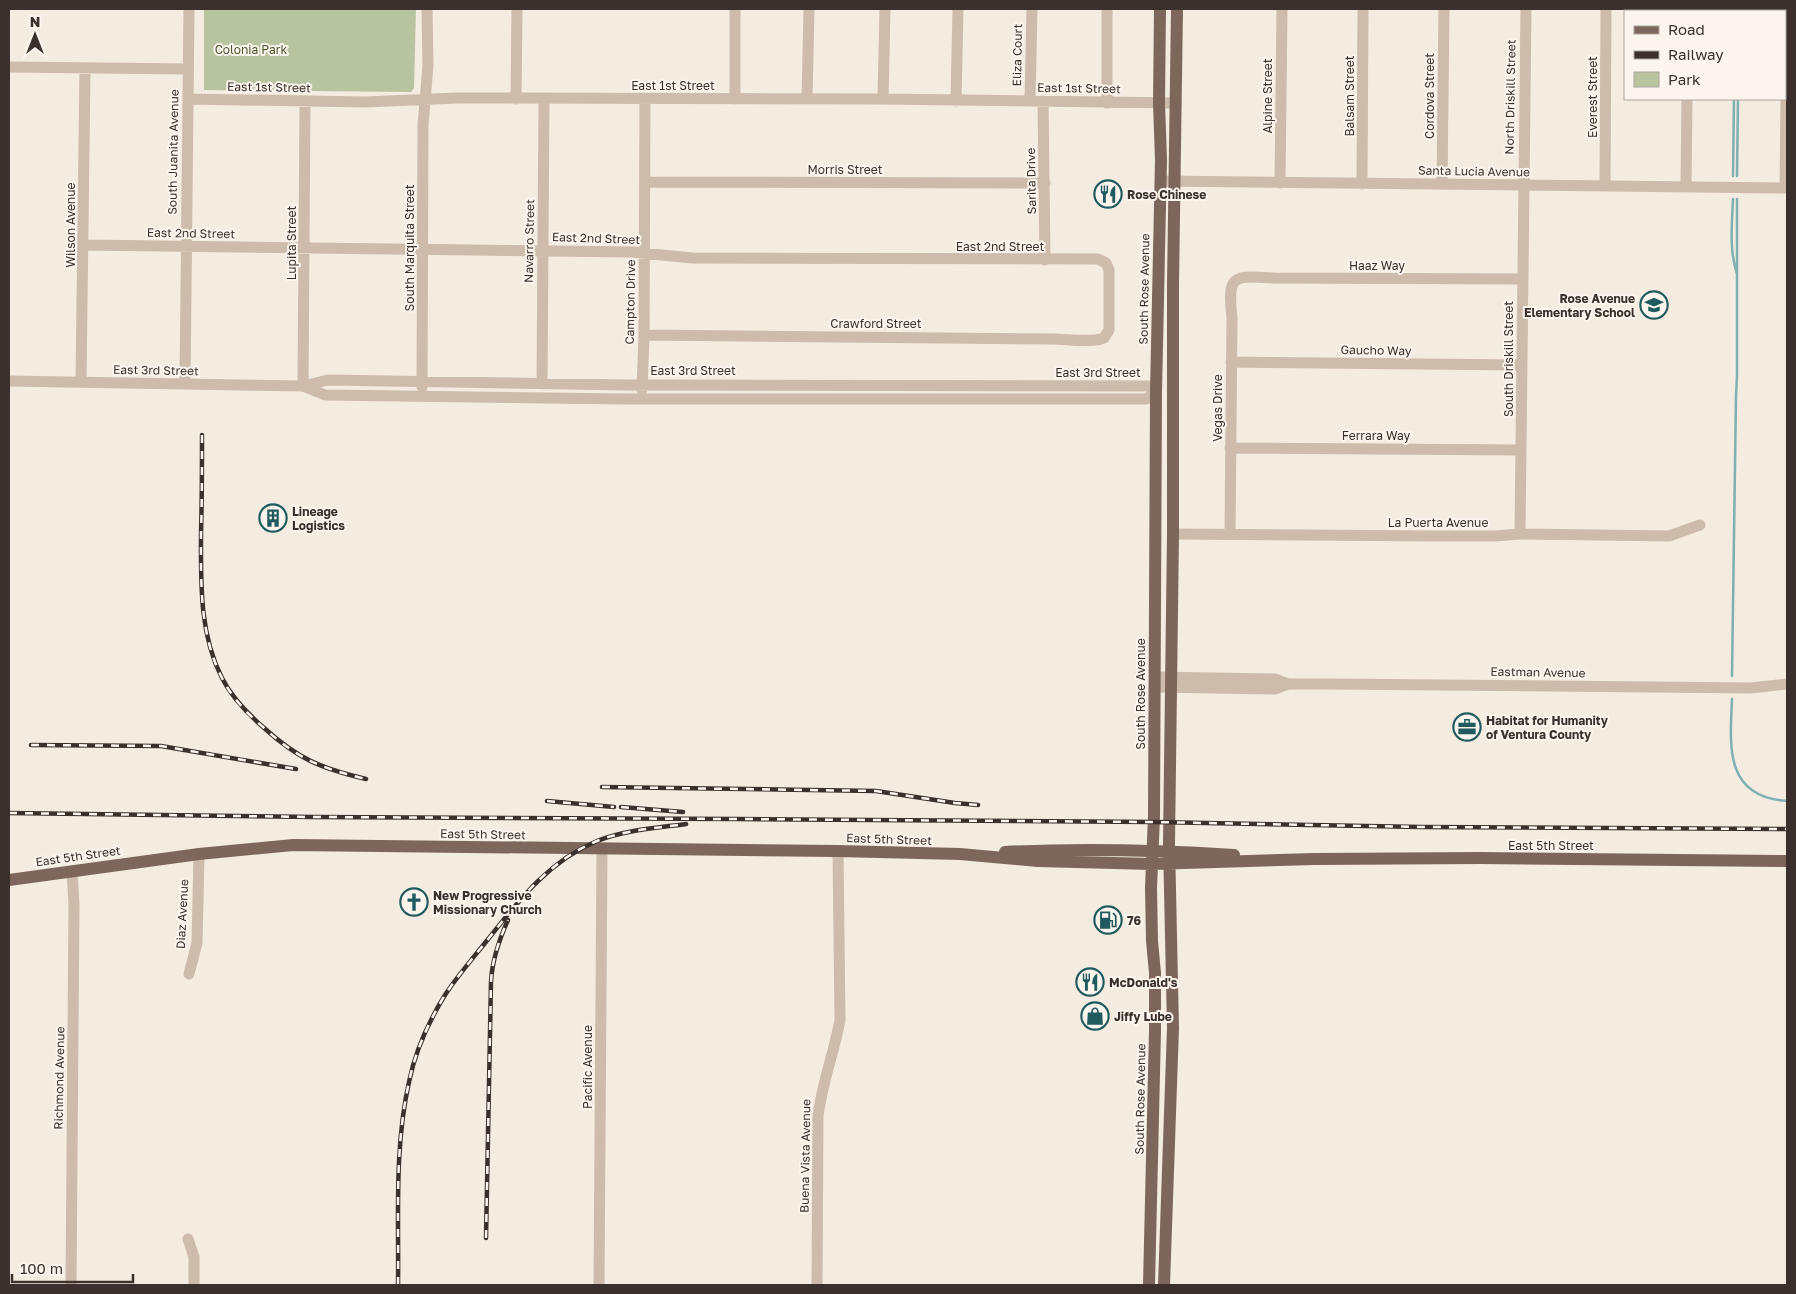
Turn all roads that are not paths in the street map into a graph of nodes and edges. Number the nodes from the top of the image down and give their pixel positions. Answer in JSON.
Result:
{"nodes":[{"id":1,"x":188,"y":9,"type":"edge"},
{"id":2,"x":426,"y":9,"type":"edge"},
{"id":3,"x":517,"y":9,"type":"edge"},
{"id":4,"x":735,"y":9,"type":"edge"},
{"id":5,"x":809,"y":9,"type":"edge"},
{"id":6,"x":885,"y":9,"type":"edge"},
{"id":7,"x":958,"y":9,"type":"edge"},
{"id":8,"x":1032,"y":9,"type":"edge"},
{"id":9,"x":1107,"y":9,"type":"edge"},
{"id":10,"x":1160,"y":9,"type":"edge"},
{"id":11,"x":1177,"y":9,"type":"edge"},
{"id":12,"x":1282,"y":9,"type":"edge"},
{"id":13,"x":1363,"y":9,"type":"edge"},
{"id":14,"x":1444,"y":9,"type":"edge"},
{"id":15,"x":1526,"y":9,"type":"edge"},
{"id":16,"x":1606,"y":9,"type":"edge"},
{"id":17,"x":1787,"y":9,"type":"edge"},
{"id":18,"x":1787,"y":52,"type":"edge"},
{"id":19,"x":9,"y":67,"type":"edge"},
{"id":20,"x":85,"y":68,"type":"junction"},
{"id":21,"x":188,"y":69,"type":"junction"},
{"id":22,"x":188,"y":99,"type":"junction"},
{"id":23,"x":516,"y":99,"type":"junction"},
{"id":24,"x":645,"y":99,"type":"junction"},
{"id":25,"x":735,"y":99,"type":"junction"},
{"id":26,"x":807,"y":99,"type":"junction"},
{"id":27,"x":883,"y":99,"type":"junction"},
{"id":28,"x":426,"y":100,"type":"junction"},
{"id":29,"x":544,"y":100,"type":"junction"},
{"id":30,"x":1687,"y":100,"type":"edge"},
{"id":31,"x":305,"y":101,"type":"junction"},
{"id":32,"x":956,"y":101,"type":"junction"},
{"id":33,"x":1044,"y":101,"type":"junction"},
{"id":34,"x":1030,"y":102,"type":"junction"},
{"id":35,"x":1106,"y":103,"type":"junction"},
{"id":36,"x":1159,"y":103,"type":"junction"},
{"id":37,"x":1176,"y":103,"type":"junction"},
{"id":38,"x":1161,"y":181,"type":"junction"},
{"id":39,"x":645,"y":182,"type":"junction"},
{"id":40,"x":1175,"y":182,"type":"junction"},
{"id":41,"x":1045,"y":183,"type":"junction"},
{"id":42,"x":1280,"y":183,"type":"junction"},
{"id":43,"x":1362,"y":184,"type":"junction"},
{"id":44,"x":1442,"y":184,"type":"junction"},
{"id":45,"x":1523,"y":185,"type":"junction"},
{"id":46,"x":1605,"y":186,"type":"junction"},
{"id":47,"x":1686,"y":186,"type":"junction"},
{"id":48,"x":1786,"y":188,"type":"edge"},
{"id":49,"x":1160,"y":211,"type":"junction"},
{"id":50,"x":84,"y":245,"type":"junction"},
{"id":51,"x":186,"y":246,"type":"junction"},
{"id":52,"x":304,"y":248,"type":"junction"},
{"id":53,"x":423,"y":249,"type":"junction"},
{"id":54,"x":543,"y":250,"type":"junction"},
{"id":55,"x":645,"y":254,"type":"junction"},
{"id":56,"x":1045,"y":260,"type":"junction"},
{"id":57,"x":1522,"y":279,"type":"junction"},
{"id":58,"x":1234,"y":282,"type":"joint"},
{"id":59,"x":1173,"y":284,"type":"junction"},
{"id":60,"x":644,"y":335,"type":"junction"},
{"id":61,"x":1106,"y":336,"type":"joint"},
{"id":62,"x":1231,"y":362,"type":"junction"},
{"id":63,"x":1521,"y":365,"type":"junction"},
{"id":64,"x":9,"y":381,"type":"edge"},
{"id":65,"x":422,"y":381,"type":"junction"},
{"id":66,"x":82,"y":382,"type":"junction"},
{"id":67,"x":505,"y":383,"type":"junction"},
{"id":68,"x":185,"y":384,"type":"junction"},
{"id":69,"x":542,"y":384,"type":"junction"},
{"id":70,"x":642,"y":384,"type":"junction"},
{"id":71,"x":303,"y":386,"type":"junction"},
{"id":72,"x":1156,"y":392,"type":"junction"},
{"id":73,"x":1172,"y":392,"type":"junction"},
{"id":74,"x":422,"y":396,"type":"junction"},
{"id":75,"x":505,"y":398,"type":"junction"},
{"id":76,"x":641,"y":399,"type":"junction"},
{"id":77,"x":1230,"y":448,"type":"junction"},
{"id":78,"x":1521,"y":450,"type":"junction"},
{"id":79,"x":1700,"y":525,"type":"dead end"},
{"id":80,"x":1173,"y":534,"type":"junction"},
{"id":81,"x":1230,"y":534,"type":"junction"},
{"id":82,"x":1520,"y":534,"type":"junction"},
{"id":83,"x":1154,"y":682,"type":"junction"},
{"id":84,"x":1171,"y":682,"type":"junction"},
{"id":85,"x":1787,"y":684,"type":"edge"},
{"id":86,"x":602,"y":849,"type":"junction"},
{"id":87,"x":838,"y":851,"type":"junction"},
{"id":88,"x":1152,"y":851,"type":"junction"},
{"id":89,"x":199,"y":854,"type":"junction"},
{"id":90,"x":960,"y":854,"type":"junction"},
{"id":91,"x":1169,"y":858,"type":"junction"},
{"id":92,"x":1787,"y":861,"type":"edge"},
{"id":93,"x":1152,"y":864,"type":"junction"},
{"id":94,"x":72,"y":871,"type":"junction"},
{"id":95,"x":9,"y":880,"type":"edge"},
{"id":96,"x":189,"y":974,"type":"dead end"},
{"id":97,"x":1155,"y":1040,"type":"junction"},
{"id":98,"x":1170,"y":1137,"type":"junction"},
{"id":99,"x":188,"y":1239,"type":"dead end"},
{"id":100,"x":71,"y":1285,"type":"edge"},
{"id":101,"x":194,"y":1285,"type":"edge"},
{"id":102,"x":598,"y":1285,"type":"edge"},
{"id":103,"x":817,"y":1285,"type":"edge"},
{"id":104,"x":1149,"y":1285,"type":"edge"},
{"id":105,"x":1164,"y":1285,"type":"edge"}],
"edges":[{"from":1,"to":21,"type":"street","name":"South Juanita Avenue"},
{"from":2,"to":28,"type":"street","name":"South Marquita Street"},
{"from":3,"to":23,"type":"street"},
{"from":4,"to":25,"type":"street"},
{"from":5,"to":26,"type":"street"},
{"from":6,"to":27,"type":"street"},
{"from":7,"to":32,"type":"street"},
{"from":8,"to":34,"type":"street","name":"Eliza Court"},
{"from":9,"to":35,"type":"street"},
{"from":10,"to":36,"type":"main road","name":"South Rose Avenue"},
{"from":11,"to":37,"type":"main road"},
{"from":12,"to":42,"type":"street","name":"Alpine Street"},
{"from":13,"to":43,"type":"street","name":"Balsam Street"},
{"from":14,"to":44,"type":"street","name":"Cordova Street"},
{"from":15,"to":45,"type":"street","name":"North Driskill Street"},
{"from":16,"to":46,"type":"street","name":"Everest Street"},
{"from":17,"to":18,"type":"street"},
{"from":18,"to":48,"type":"street"},
{"from":19,"to":20,"type":"street"},
{"from":20,"to":21,"type":"street"},
{"from":20,"to":50,"type":"street","name":"Wilson Avenue"},
{"from":21,"to":22,"type":"street","name":"South Juanita Avenue"},
{"from":22,"to":31,"type":"street","name":"East 1st Street"},
{"from":22,"to":51,"type":"street","name":"South Juanita Avenue"},
{"from":23,"to":28,"type":"street","name":"East 1st Street"},
{"from":23,"to":29,"type":"street","name":"East 1st Street"},
{"from":24,"to":25,"type":"street","name":"East 1st Street"},
{"from":24,"to":29,"type":"street","name":"East 1st Street"},
{"from":24,"to":39,"type":"street","name":"Campton Drive"},
{"from":25,"to":26,"type":"street","name":"East 1st Street"},
{"from":26,"to":27,"type":"street","name":"East 1st Street"},
{"from":27,"to":32,"type":"street","name":"East 1st Street"},
{"from":28,"to":31,"type":"street","name":"East 1st Street"},
{"from":28,"to":53,"type":"street","name":"South Marquita Street"},
{"from":29,"to":54,"type":"street","name":"Navarro Street"},
{"from":30,"to":47,"type":"street"},
{"from":31,"to":52,"type":"street","name":"Lupita Street"},
{"from":32,"to":34,"type":"street","name":"East 1st Street"},
{"from":33,"to":34,"type":"street","name":"East 1st Street"},
{"from":33,"to":35,"type":"street","name":"East 1st Street"},
{"from":33,"to":41,"type":"street","name":"Sarita Drive"},
{"from":35,"to":36,"type":"street","name":"East 1st Street"},
{"from":36,"to":37,"type":"street","name":"East 1st Street"},
{"from":36,"to":38,"type":"main road","name":"South Rose Avenue"},
{"from":37,"to":40,"type":"main road"},
{"from":38,"to":40,"type":"street","name":"Santa Lucia Avenue"},
{"from":38,"to":49,"type":"main road","name":"South Rose Avenue"},
{"from":39,"to":41,"type":"street","name":"Morris Street"},
{"from":39,"to":55,"type":"street","name":"Campton Drive"},
{"from":40,"to":42,"type":"street","name":"Santa Lucia Avenue"},
{"from":40,"to":59,"type":"main road"},
{"from":41,"to":56,"type":"street","name":"Sarita Drive"},
{"from":42,"to":43,"type":"street","name":"Santa Lucia Avenue"},
{"from":43,"to":44,"type":"street","name":"Santa Lucia Avenue"},
{"from":44,"to":45,"type":"street","name":"Santa Lucia Avenue"},
{"from":45,"to":46,"type":"street","name":"Santa Lucia Avenue"},
{"from":45,"to":57,"type":"street","name":"South Driskill Street"},
{"from":46,"to":47,"type":"street","name":"Santa Lucia Avenue"},
{"from":47,"to":48,"type":"street","name":"Santa Lucia Avenue"},
{"from":49,"to":59,"type":"main road"},
{"from":49,"to":72,"type":"main road","name":"South Rose Avenue"},
{"from":50,"to":51,"type":"street","name":"East 2nd Street"},
{"from":50,"to":66,"type":"street","name":"Wilson Avenue"},
{"from":51,"to":52,"type":"street","name":"East 2nd Street"},
{"from":51,"to":68,"type":"street","name":"South Juanita Avenue"},
{"from":52,"to":53,"type":"street","name":"East 2nd Street"},
{"from":52,"to":71,"type":"street","name":"Lupita Street"},
{"from":53,"to":54,"type":"street","name":"East 2nd Street"},
{"from":53,"to":65,"type":"street","name":"South Marquita Street"},
{"from":54,"to":55,"type":"street","name":"East 2nd Street"},
{"from":54,"to":69,"type":"street","name":"Navarro Street"},
{"from":55,"to":56,"type":"street","name":"East 2nd Street"},
{"from":55,"to":60,"type":"street","name":"Campton Drive"},
{"from":56,"to":61,"type":"street","name":"East 2nd Street"},
{"from":57,"to":58,"type":"street","name":"Haaz Way"},
{"from":57,"to":63,"type":"street","name":"South Driskill Street"},
{"from":58,"to":62,"type":"street","name":"Vegas Drive"},
{"from":59,"to":73,"type":"main road"},
{"from":60,"to":61,"type":"street","name":"Crawford Street"},
{"from":60,"to":70,"type":"street","name":"Campton Drive"},
{"from":62,"to":63,"type":"street","name":"Gaucho Way"},
{"from":62,"to":77,"type":"street","name":"Vegas Drive"},
{"from":63,"to":78,"type":"street","name":"South Driskill Street"},
{"from":64,"to":66,"type":"street","name":"East 3rd Street"},
{"from":65,"to":67,"type":"street","name":"East 3rd Street"},
{"from":65,"to":71,"type":"street","name":"East 3rd Street"},
{"from":65,"to":74,"type":"street","name":"South Marquita Street"},
{"from":66,"to":68,"type":"street","name":"East 3rd Street"},
{"from":67,"to":69,"type":"street","name":"East 3rd Street"},
{"from":67,"to":75,"type":"street"},
{"from":68,"to":71,"type":"street","name":"East 3rd Street"},
{"from":69,"to":70,"type":"street","name":"East 3rd Street"},
{"from":70,"to":72,"type":"street","name":"East 3rd Street"},
{"from":70,"to":76,"type":"street","name":"Campton Drive"},
{"from":71,"to":74,"type":"street","name":"East 3rd Street"},
{"from":72,"to":73,"type":"street"},
{"from":72,"to":76,"type":"street","name":"East 3rd Street"},
{"from":72,"to":83,"type":"main road","name":"South Rose Avenue"},
{"from":73,"to":80,"type":"main road"},
{"from":74,"to":75,"type":"street","name":"East 3rd Street"},
{"from":75,"to":76,"type":"street","name":"East 3rd Street"},
{"from":77,"to":78,"type":"street","name":"Ferrara Way"},
{"from":77,"to":81,"type":"street","name":"Vegas Drive"},
{"from":78,"to":82,"type":"street","name":"South Driskill Street"},
{"from":79,"to":82,"type":"street","name":"La Puerta Avenue"},
{"from":80,"to":81,"type":"street","name":"La Puerta Avenue"},
{"from":80,"to":84,"type":"main road"},
{"from":81,"to":82,"type":"street","name":"La Puerta Avenue"},
{"from":83,"to":84,"type":"street","name":"Eastman Avenue"},
{"from":83,"to":88,"type":"main road","name":"South Rose Avenue"},
{"from":84,"to":85,"type":"street","name":"Eastman Avenue"},
{"from":84,"to":91,"type":"main road"},
{"from":86,"to":87,"type":"main road","name":"East 5th Street"},
{"from":86,"to":89,"type":"main road","name":"East 5th Street"},
{"from":86,"to":102,"type":"street","name":"Pacific Avenue"},
{"from":87,"to":90,"type":"main road","name":"East 5th Street"},
{"from":87,"to":103,"type":"street","name":"Buena Vista Avenue"},
{"from":88,"to":90,"type":"main road","name":"East 5th Street"},
{"from":88,"to":91,"type":"main road","name":"East 5th Street"},
{"from":88,"to":93,"type":"main road","name":"South Rose Avenue"},
{"from":89,"to":94,"type":"main road","name":"East 5th Street"},
{"from":89,"to":96,"type":"street","name":"Diaz Avenue"},
{"from":90,"to":93,"type":"main road","name":"East 5th Street"},
{"from":91,"to":92,"type":"main road","name":"East 5th Street"},
{"from":91,"to":93,"type":"main road","name":"East 5th Street"},
{"from":91,"to":98,"type":"main road"},
{"from":93,"to":97,"type":"main road","name":"South Rose Avenue"},
{"from":94,"to":95,"type":"main road","name":"East 5th Street"},
{"from":94,"to":100,"type":"street","name":"Richmond Avenue"},
{"from":97,"to":98,"type":"main road"},
{"from":97,"to":104,"type":"main road","name":"South Rose Avenue"},
{"from":98,"to":105,"type":"main road"},
{"from":99,"to":101,"type":"street"}]}
